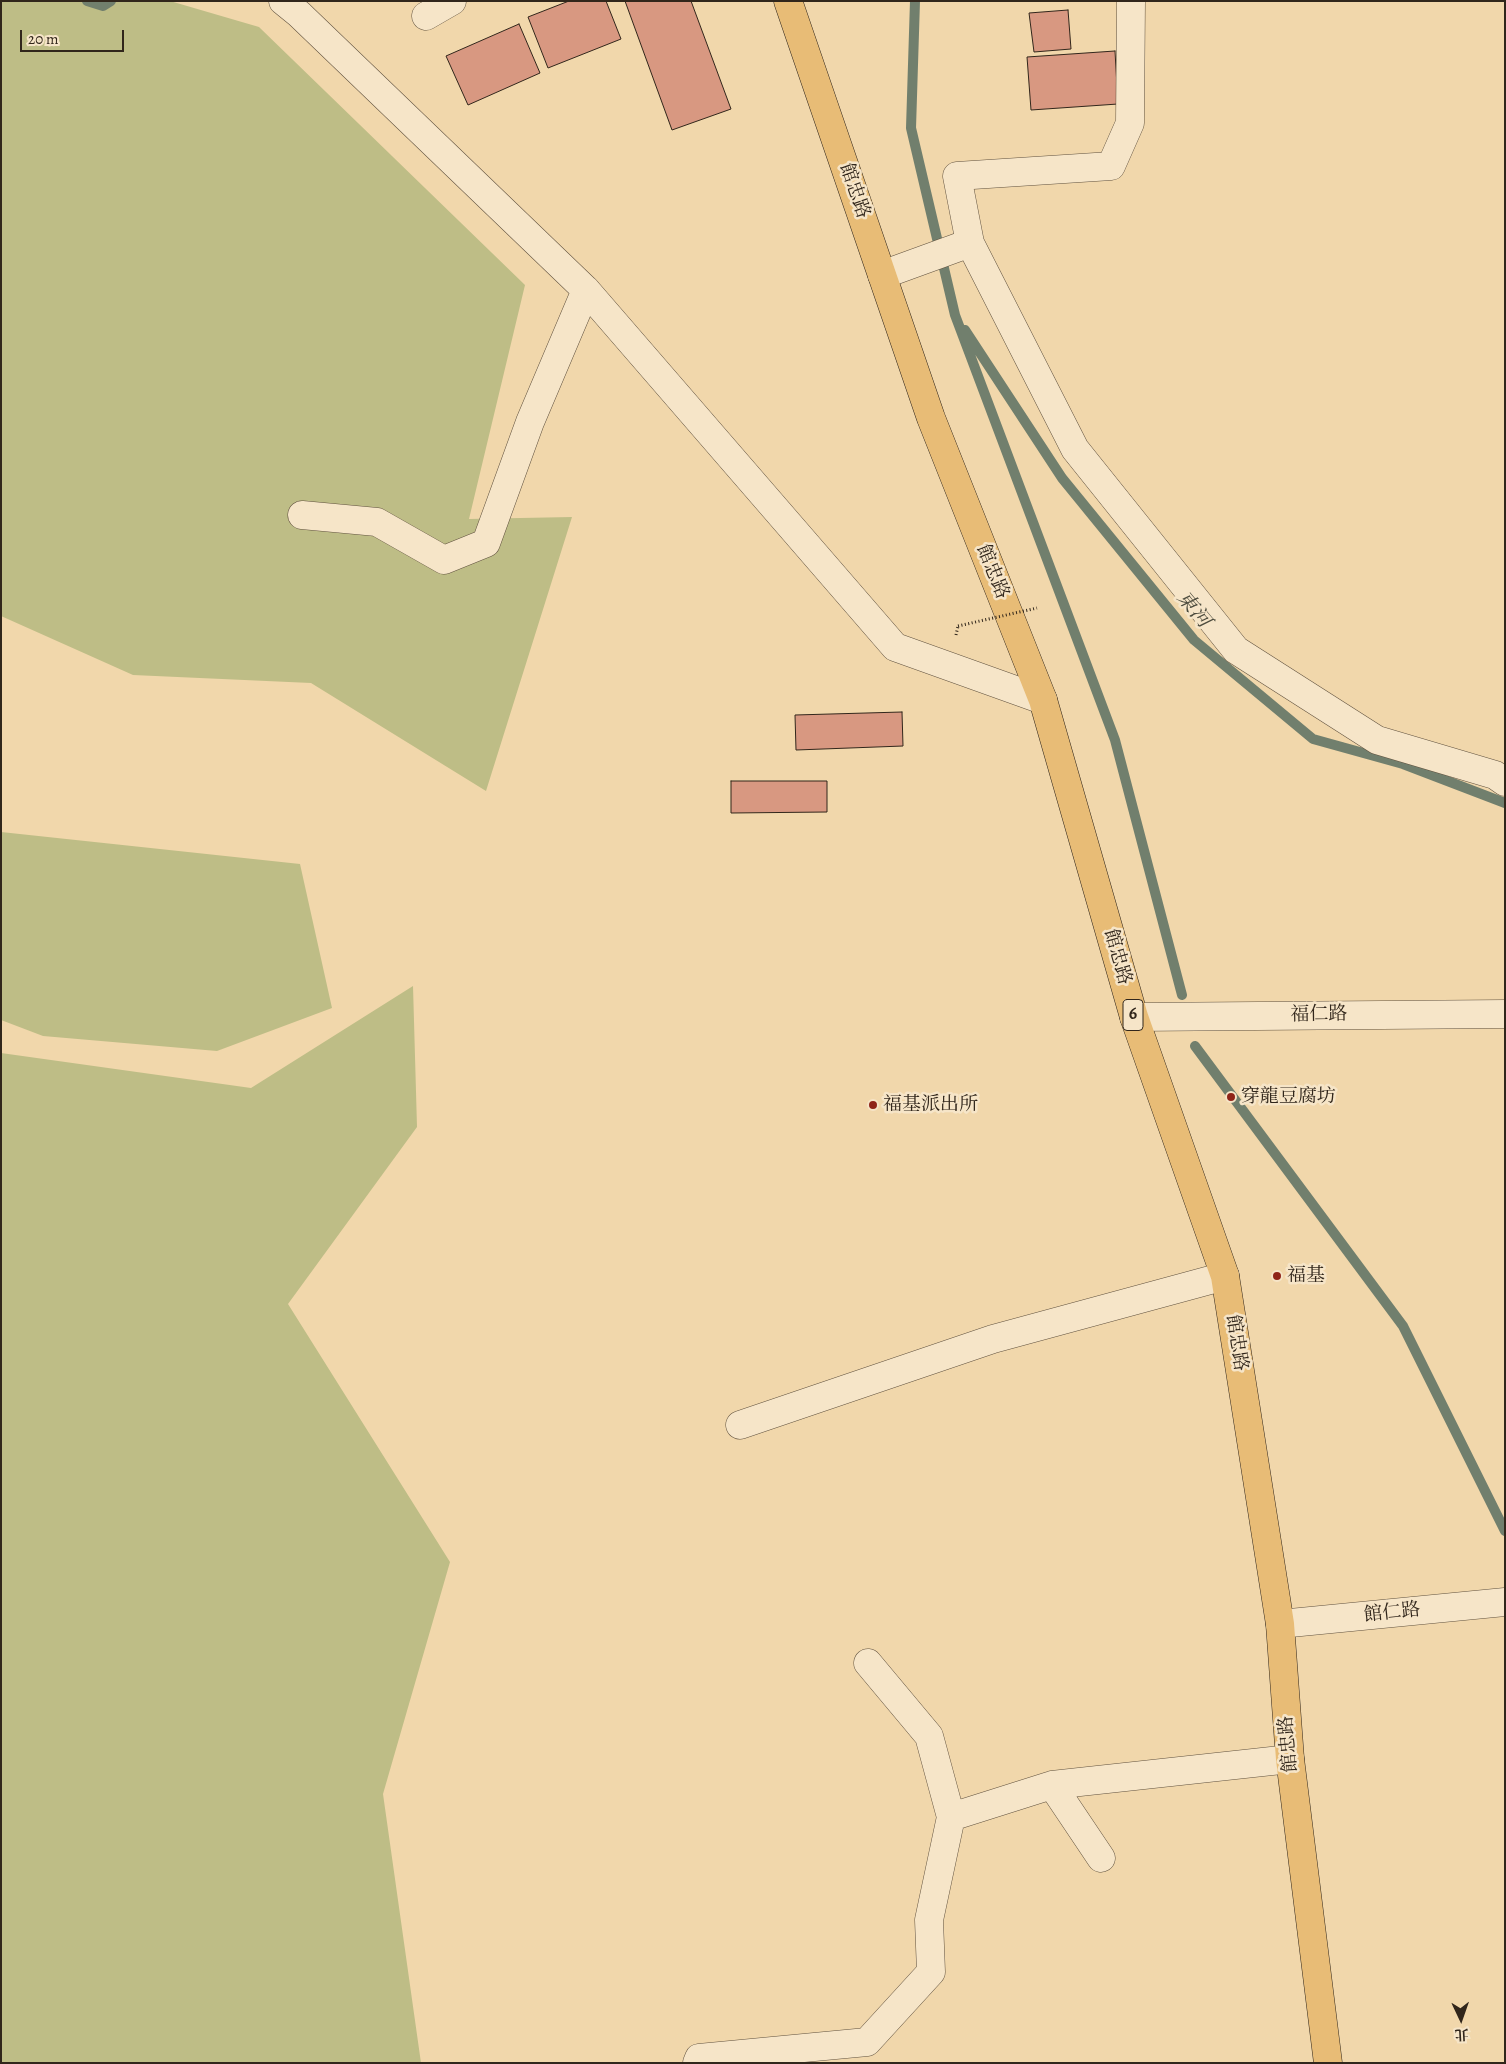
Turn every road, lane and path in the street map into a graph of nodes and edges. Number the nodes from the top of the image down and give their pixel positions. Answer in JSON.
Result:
{"nodes":[{"id":1,"x":283,"y":1,"type":"edge"},
{"id":2,"x":452,"y":1,"type":"edge"},
{"id":3,"x":788,"y":1,"type":"edge"},
{"id":4,"x":1131,"y":1,"type":"edge"},
{"id":5,"x":426,"y":16,"type":"dead end"},
{"id":6,"x":970,"y":243,"type":"junction"},
{"id":7,"x":882,"y":275,"type":"junction"},
{"id":8,"x":586,"y":290,"type":"junction"},
{"id":9,"x":302,"y":515,"type":"dead end"},
{"id":10,"x":1037,"y":608,"type":"dead end"},
{"id":11,"x":958,"y":626,"type":"dead end"},
{"id":12,"x":1043,"y":700,"type":"junction"},
{"id":13,"x":1505,"y":782,"type":"edge"},
{"id":14,"x":1505,"y":1014,"type":"edge"},
{"id":15,"x":1134,"y":1017,"type":"junction"},
{"id":16,"x":1225,"y":1276,"type":"junction"},
{"id":17,"x":740,"y":1425,"type":"dead end"},
{"id":18,"x":1505,"y":1602,"type":"edge"},
{"id":19,"x":1280,"y":1624,"type":"junction"},
{"id":20,"x":868,"y":1663,"type":"dead end"},
{"id":21,"x":1290,"y":1759,"type":"junction"},
{"id":22,"x":1052,"y":1785,"type":"junction"},
{"id":23,"x":951,"y":1817,"type":"junction"},
{"id":24,"x":1101,"y":1858,"type":"dead end"},
{"id":25,"x":697,"y":2063,"type":"edge"},
{"id":26,"x":1328,"y":2063,"type":"edge"}],
"edges":[{"from":1,"to":8,"type":"street"},
{"from":2,"to":5,"type":"street"},
{"from":3,"to":7,"type":"main road","name":"館忠路","number":"6"},
{"from":4,"to":6,"type":"street"},
{"from":6,"to":7,"type":"street"},
{"from":6,"to":13,"type":"street"},
{"from":7,"to":12,"type":"main road","name":"館忠路","number":"6"},
{"from":8,"to":9,"type":"street"},
{"from":8,"to":12,"type":"street"},
{"from":10,"to":11,"type":"path","bridge":true},
{"from":12,"to":15,"type":"main road","name":"館忠路","number":"6"},
{"from":14,"to":15,"type":"street","name":"福仁路"},
{"from":15,"to":16,"type":"main road","name":"館忠路","number":"6"},
{"from":16,"to":17,"type":"street"},
{"from":16,"to":19,"type":"main road","name":"館忠路","number":"6"},
{"from":18,"to":19,"type":"street","name":"館仁路"},
{"from":19,"to":21,"type":"main road","name":"館忠路","number":"6"},
{"from":20,"to":23,"type":"street"},
{"from":21,"to":22,"type":"street"},
{"from":21,"to":26,"type":"main road","name":"館忠路","number":"6"},
{"from":22,"to":23,"type":"street"},
{"from":22,"to":24,"type":"street"},
{"from":23,"to":25,"type":"street"}]}
